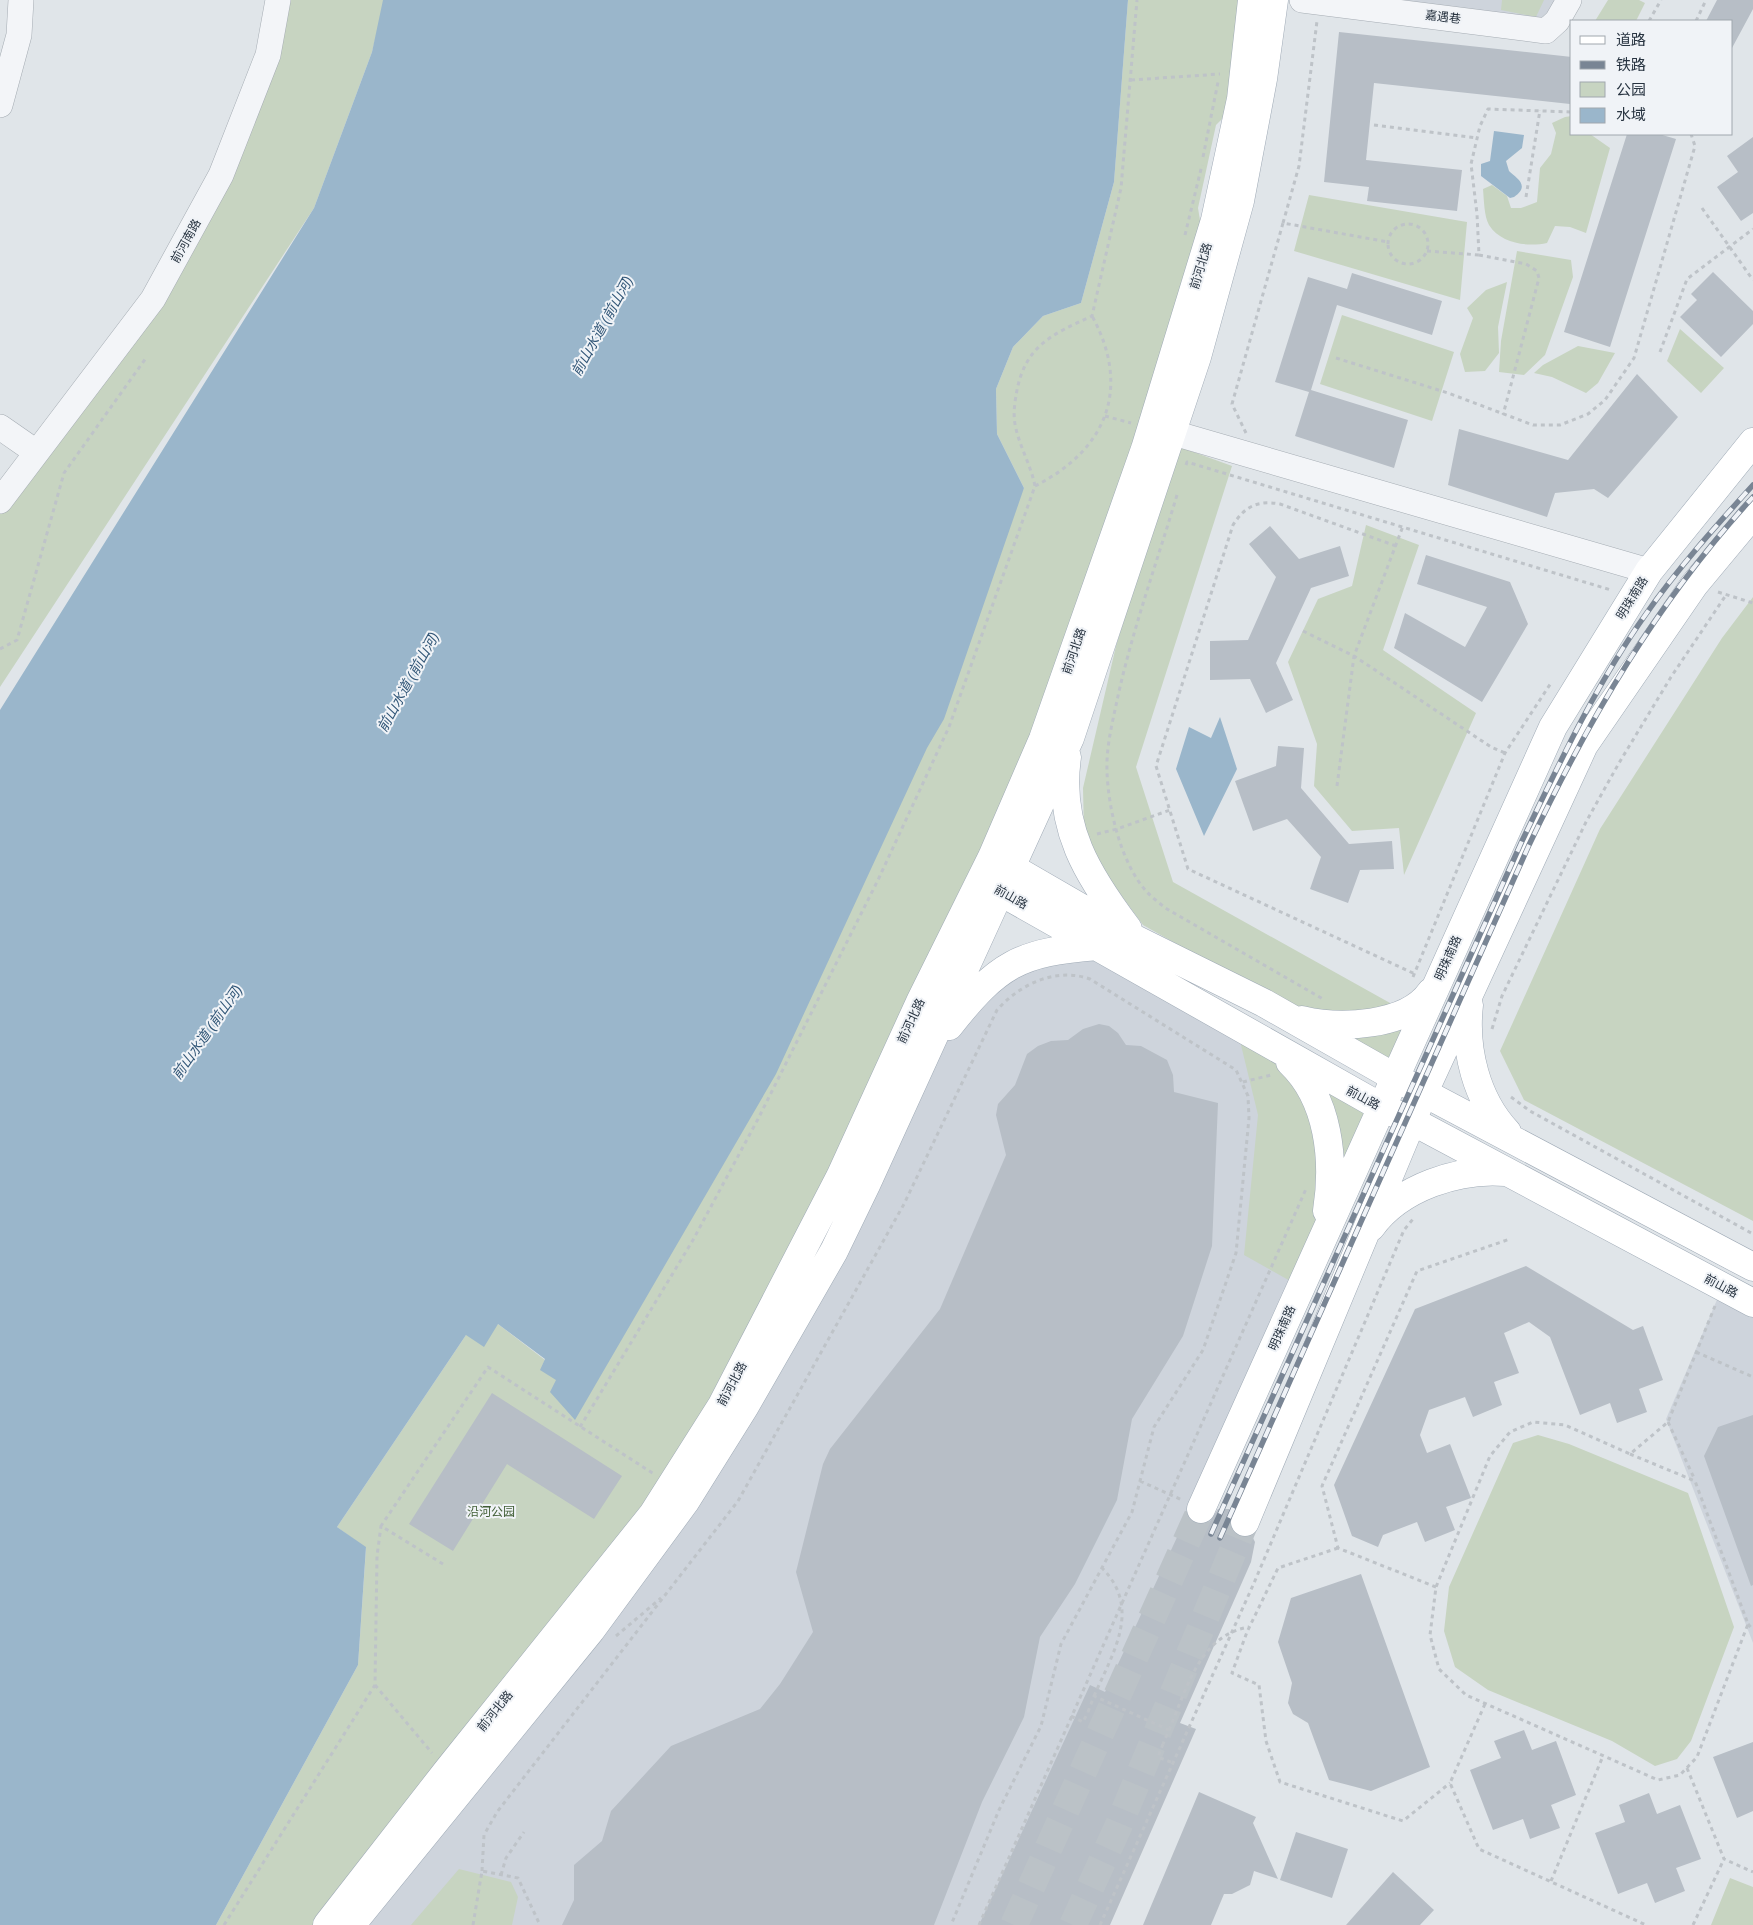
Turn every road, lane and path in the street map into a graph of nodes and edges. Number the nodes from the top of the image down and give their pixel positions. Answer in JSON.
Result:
{"nodes":[{"id":1,"x":21,"y":0,"type":"edge"},
{"id":2,"x":278,"y":0,"type":"edge"},
{"id":3,"x":1137,"y":0,"type":"edge"},
{"id":4,"x":1252,"y":0,"type":"edge"},
{"id":5,"x":1274,"y":0,"type":"edge"},
{"id":6,"x":1568,"y":0,"type":"edge"},
{"id":7,"x":1661,"y":0,"type":"edge"},
{"id":8,"x":1706,"y":0,"type":"edge"},
{"id":9,"x":1310,"y":1,"type":"edge"},
{"id":10,"x":1649,"y":20,"type":"edge"},
{"id":11,"x":1696,"y":20,"type":"edge"},
{"id":12,"x":1222,"y":64,"type":"dead end"},
{"id":13,"x":1220,"y":74,"type":"junction"},
{"id":14,"x":1131,"y":80,"type":"junction"},
{"id":15,"x":0,"y":106,"type":"edge"},
{"id":16,"x":1540,"y":110,"type":"junction"},
{"id":17,"x":1570,"y":112,"type":"edge"},
{"id":18,"x":1374,"y":125,"type":"dead end"},
{"id":19,"x":1691,"y":135,"type":"edge"},
{"id":20,"x":1477,"y":138,"type":"junction"},
{"id":21,"x":1526,"y":197,"type":"dead end"},
{"id":22,"x":1702,"y":208,"type":"dead end"},
{"id":23,"x":1283,"y":223,"type":"junction"},
{"id":24,"x":1753,"y":229,"type":"edge"},
{"id":25,"x":1184,"y":237,"type":"dead end"},
{"id":26,"x":1388,"y":242,"type":"junction"},
{"id":27,"x":1729,"y":247,"type":"junction"},
{"id":28,"x":1427,"y":251,"type":"junction"},
{"id":29,"x":1479,"y":254,"type":"junction"},
{"id":30,"x":1753,"y":280,"type":"edge"},
{"id":31,"x":1092,"y":316,"type":"junction"},
{"id":32,"x":1660,"y":352,"type":"dead end"},
{"id":33,"x":146,"y":358,"type":"dead end"},
{"id":34,"x":1336,"y":358,"type":"dead end"},
{"id":35,"x":1503,"y":415,"type":"junction"},
{"id":36,"x":1105,"y":416,"type":"junction"},
{"id":37,"x":1144,"y":425,"type":"junction"},
{"id":38,"x":0,"y":427,"type":"edge"},
{"id":39,"x":1248,"y":436,"type":"dead end"},
{"id":40,"x":1753,"y":442,"type":"edge"},
{"id":41,"x":36,"y":452,"type":"junction"},
{"id":42,"x":1184,"y":471,"type":"dead end"},
{"id":43,"x":1035,"y":486,"type":"junction"},
{"id":44,"x":1178,"y":490,"type":"dead end"},
{"id":45,"x":0,"y":501,"type":"edge"},
{"id":46,"x":1413,"y":502,"type":"junction"},
{"id":47,"x":1753,"y":514,"type":"edge"},
{"id":48,"x":1403,"y":527,"type":"junction"},
{"id":49,"x":1396,"y":546,"type":"junction"},
{"id":50,"x":1649,"y":571,"type":"junction"},
{"id":51,"x":1694,"y":584,"type":"junction"},
{"id":52,"x":1726,"y":595,"type":"junction"},
{"id":53,"x":1608,"y":599,"type":"dead end"},
{"id":54,"x":1753,"y":603,"type":"edge"},
{"id":55,"x":1303,"y":631,"type":"dead end"},
{"id":56,"x":0,"y":648,"type":"edge"},
{"id":57,"x":1354,"y":656,"type":"junction"},
{"id":58,"x":1553,"y":680,"type":"dead end"},
{"id":59,"x":1553,"y":727,"type":"junction"},
{"id":60,"x":1070,"y":738,"type":"junction"},
{"id":61,"x":1584,"y":745,"type":"junction"},
{"id":62,"x":1505,"y":753,"type":"junction"},
{"id":63,"x":1337,"y":786,"type":"dead end"},
{"id":64,"x":1170,"y":810,"type":"junction"},
{"id":65,"x":1117,"y":829,"type":"junction"},
{"id":66,"x":1073,"y":839,"type":"junction"},
{"id":67,"x":995,"y":874,"type":"junction"},
{"id":68,"x":1135,"y":939,"type":"junction"},
{"id":69,"x":1098,"y":946,"type":"junction"},
{"id":70,"x":1421,"y":979,"type":"junction"},
{"id":71,"x":1472,"y":988,"type":"junction"},
{"id":72,"x":1330,"y":1004,"type":"dead end"},
{"id":73,"x":1286,"y":1016,"type":"junction"},
{"id":74,"x":1492,"y":1036,"type":"dead end"},
{"id":75,"x":1274,"y":1047,"type":"junction"},
{"id":76,"x":924,"y":1056,"type":"junction"},
{"id":77,"x":1396,"y":1078,"type":"junction"},
{"id":78,"x":1424,"y":1092,"type":"junction"},
{"id":79,"x":1509,"y":1096,"type":"dead end"},
{"id":80,"x":1381,"y":1108,"type":"junction"},
{"id":81,"x":1412,"y":1120,"type":"junction"},
{"id":82,"x":1522,"y":1144,"type":"junction"},
{"id":83,"x":1508,"y":1172,"type":"junction"},
{"id":84,"x":1309,"y":1181,"type":"dead end"},
{"id":85,"x":1417,"y":1214,"type":"dead end"},
{"id":86,"x":1753,"y":1234,"type":"edge"},
{"id":87,"x":1363,"y":1238,"type":"junction"},
{"id":88,"x":1510,"y":1239,"type":"dead end"},
{"id":89,"x":1321,"y":1241,"type":"junction"},
{"id":90,"x":1753,"y":1267,"type":"edge"},
{"id":91,"x":1707,"y":1300,"type":"dead end"},
{"id":92,"x":1753,"y":1304,"type":"edge"},
{"id":93,"x":1715,"y":1305,"type":"junction"},
{"id":94,"x":1723,"y":1309,"type":"dead end"},
{"id":95,"x":1696,"y":1352,"type":"junction"},
{"id":96,"x":1753,"y":1377,"type":"edge"},
{"id":97,"x":1668,"y":1422,"type":"junction"},
{"id":98,"x":580,"y":1427,"type":"junction"},
{"id":99,"x":1630,"y":1454,"type":"junction"},
{"id":100,"x":659,"y":1467,"type":"dead end"},
{"id":101,"x":655,"y":1475,"type":"junction"},
{"id":102,"x":1140,"y":1481,"type":"junction"},
{"id":103,"x":1695,"y":1481,"type":"junction"},
{"id":104,"x":649,"y":1483,"type":"dead end"},
{"id":105,"x":1169,"y":1494,"type":"junction"},
{"id":106,"x":1201,"y":1509,"type":"joint"},
{"id":107,"x":1245,"y":1522,"type":"tunnel mouth"},
{"id":108,"x":381,"y":1526,"type":"junction"},
{"id":109,"x":1338,"y":1548,"type":"junction"},
{"id":110,"x":443,"y":1564,"type":"dead end"},
{"id":111,"x":1102,"y":1568,"type":"junction"},
{"id":112,"x":1436,"y":1587,"type":"junction"},
{"id":113,"x":1122,"y":1601,"type":"junction"},
{"id":114,"x":1748,"y":1624,"type":"junction"},
{"id":115,"x":1250,"y":1627,"type":"junction"},
{"id":116,"x":1753,"y":1630,"type":"edge"},
{"id":117,"x":1231,"y":1633,"type":"junction"},
{"id":118,"x":375,"y":1685,"type":"junction"},
{"id":119,"x":1094,"y":1696,"type":"junction"},
{"id":120,"x":1485,"y":1704,"type":"junction"},
{"id":121,"x":1071,"y":1716,"type":"junction"},
{"id":122,"x":1169,"y":1730,"type":"junction"},
{"id":123,"x":1604,"y":1756,"type":"junction"},
{"id":124,"x":1173,"y":1763,"type":"junction"},
{"id":125,"x":1687,"y":1768,"type":"junction"},
{"id":126,"x":447,"y":1771,"type":"junction"},
{"id":127,"x":1450,"y":1783,"type":"junction"},
{"id":128,"x":524,"y":1832,"type":"dead end"},
{"id":129,"x":1724,"y":1859,"type":"junction"},
{"id":130,"x":482,"y":1871,"type":"junction"},
{"id":131,"x":1753,"y":1872,"type":"edge"},
{"id":132,"x":501,"y":1875,"type":"junction"},
{"id":133,"x":1551,"y":1881,"type":"junction"},
{"id":134,"x":224,"y":1925,"type":"edge"},
{"id":135,"x":327,"y":1925,"type":"edge"},
{"id":136,"x":351,"y":1925,"type":"edge"},
{"id":137,"x":473,"y":1925,"type":"edge"},
{"id":138,"x":540,"y":1925,"type":"edge"},
{"id":139,"x":951,"y":1925,"type":"edge"},
{"id":140,"x":979,"y":1925,"type":"edge"},
{"id":141,"x":1100,"y":1925,"type":"edge"},
{"id":142,"x":1646,"y":1925,"type":"edge"},
{"id":143,"x":1693,"y":1925,"type":"edge"}],
"edges":[{"from":1,"to":15,"type":"street"},
{"from":2,"to":41,"type":"street","name":"前河南路"},
{"from":3,"to":14,"type":"path"},
{"from":4,"to":37,"type":"main road","name":"前河北路"},
{"from":5,"to":37,"type":"main road","name":"前河北路"},
{"from":6,"to":9,"type":"street","name":"嘉遇巷"},
{"from":7,"to":10,"type":"path"},
{"from":8,"to":11,"type":"path"},
{"from":9,"to":23,"type":"path"},
{"from":12,"to":13,"type":"path"},
{"from":13,"to":14,"type":"path"},
{"from":13,"to":25,"type":"path"},
{"from":14,"to":31,"type":"path"},
{"from":16,"to":17,"type":"path"},
{"from":16,"to":20,"type":"path"},
{"from":16,"to":21,"type":"path"},
{"from":18,"to":20,"type":"path"},
{"from":19,"to":35,"type":"path"},
{"from":20,"to":29,"type":"path"},
{"from":22,"to":27,"type":"path"},
{"from":23,"to":26,"type":"path"},
{"from":23,"to":39,"type":"path"},
{"from":24,"to":27,"type":"path"},
{"from":26,"to":28,"type":"path"},
{"from":26,"to":28,"type":"path"},
{"from":27,"to":30,"type":"path"},
{"from":27,"to":32,"type":"path"},
{"from":28,"to":29,"type":"path"},
{"from":29,"to":35,"type":"path"},
{"from":31,"to":36,"type":"path"},
{"from":31,"to":43,"type":"path"},
{"from":33,"to":56,"type":"path"},
{"from":34,"to":35,"type":"path"},
{"from":36,"to":37,"type":"path"},
{"from":36,"to":43,"type":"path"},
{"from":37,"to":46,"type":"street"},
{"from":37,"to":60,"type":"main road","name":"前河北路"},
{"from":37,"to":67,"type":"main road","name":"前河北路"},
{"from":38,"to":41,"type":"street"},
{"from":40,"to":50,"type":"main road","name":"明珠南路"},
{"from":41,"to":45,"type":"street","name":"前河南路"},
{"from":42,"to":48,"type":"path"},
{"from":43,"to":98,"type":"path"},
{"from":44,"to":65,"type":"path"},
{"from":46,"to":48,"type":"path"},
{"from":46,"to":50,"type":"street"},
{"from":47,"to":51,"type":"main road"},
{"from":48,"to":49,"type":"path"},
{"from":48,"to":53,"type":"path"},
{"from":49,"to":57,"type":"path"},
{"from":49,"to":64,"type":"path"},
{"from":50,"to":59,"type":"main road","name":"明珠南路"},
{"from":51,"to":52,"type":"path"},
{"from":51,"to":61,"type":"main road"},
{"from":52,"to":54,"type":"path"},
{"from":52,"to":74,"type":"path"},
{"from":55,"to":57,"type":"path"},
{"from":57,"to":62,"type":"path"},
{"from":57,"to":63,"type":"path"},
{"from":58,"to":62,"type":"path"},
{"from":59,"to":61,"type":"main road"},
{"from":59,"to":70,"type":"main road","name":"明珠南路"},
{"from":60,"to":66,"type":"main road"},
{"from":60,"to":67,"type":"main road","name":"前河北路"},
{"from":61,"to":71,"type":"main road"},
{"from":62,"to":70,"type":"path"},
{"from":64,"to":65,"type":"path"},
{"from":64,"to":70,"type":"path"},
{"from":65,"to":66,"type":"path"},
{"from":65,"to":72,"type":"path"},
{"from":66,"to":68,"type":"main road"},
{"from":67,"to":68,"type":"main road"},
{"from":67,"to":69,"type":"main road","name":"前山路"},
{"from":67,"to":76,"type":"main road","name":"前河北路"},
{"from":67,"to":126,"type":"main road","name":"前河北路"},
{"from":68,"to":73,"type":"main road"},
{"from":69,"to":75,"type":"main road","name":"前山路"},
{"from":69,"to":76,"type":"main road"},
{"from":70,"to":73,"type":"main road"},
{"from":70,"to":77,"type":"main road","name":"明珠南路"},
{"from":71,"to":78,"type":"main road"},
{"from":71,"to":82,"type":"main road"},
{"from":73,"to":77,"type":"main road"},
{"from":75,"to":80,"type":"main road","name":"前山路"},
{"from":75,"to":89,"type":"main road"},
{"from":76,"to":136,"type":"main road","name":"前河北路"},
{"from":77,"to":78,"type":"main road"},
{"from":77,"to":80,"type":"main road","name":"明珠南路"},
{"from":78,"to":81,"type":"main road"},
{"from":78,"to":82,"type":"main road"},
{"from":79,"to":86,"type":"path"},
{"from":80,"to":81,"type":"main road","name":"前山路"},
{"from":80,"to":89,"type":"main road","name":"明珠南路"},
{"from":81,"to":83,"type":"main road","name":"前山路"},
{"from":81,"to":87,"type":"main road"},
{"from":82,"to":90,"type":"main road"},
{"from":83,"to":87,"type":"main road"},
{"from":83,"to":92,"type":"main road","name":"前山路"},
{"from":84,"to":105,"type":"path"},
{"from":85,"to":117,"type":"path"},
{"from":87,"to":107,"type":"main road"},
{"from":88,"to":109,"type":"path"},
{"from":89,"to":106,"type":"main road","name":"明珠南路"},
{"from":91,"to":93,"type":"path"},
{"from":93,"to":94,"type":"path"},
{"from":93,"to":95,"type":"path"},
{"from":95,"to":96,"type":"path"},
{"from":95,"to":97,"type":"path"},
{"from":97,"to":99,"type":"path"},
{"from":97,"to":103,"type":"path"},
{"from":98,"to":101,"type":"path"},
{"from":98,"to":108,"type":"path"},
{"from":99,"to":103,"type":"path"},
{"from":99,"to":112,"type":"path"},
{"from":100,"to":101,"type":"path"},
{"from":101,"to":104,"type":"path"},
{"from":102,"to":105,"type":"path"},
{"from":102,"to":111,"type":"path"},
{"from":102,"to":130,"type":"path"},
{"from":103,"to":114,"type":"path"},
{"from":105,"to":106,"type":"path"},
{"from":105,"to":113,"type":"path"},
{"from":108,"to":110,"type":"path"},
{"from":108,"to":118,"type":"path"},
{"from":109,"to":112,"type":"path"},
{"from":109,"to":115,"type":"path"},
{"from":111,"to":113,"type":"path"},
{"from":111,"to":139,"type":"path"},
{"from":112,"to":120,"type":"path"},
{"from":113,"to":119,"type":"path"},
{"from":113,"to":121,"type":"path"},
{"from":114,"to":116,"type":"path"},
{"from":114,"to":125,"type":"path"},
{"from":115,"to":117,"type":"path"},
{"from":115,"to":127,"type":"path"},
{"from":117,"to":122,"type":"path"},
{"from":117,"to":124,"type":"path"},
{"from":118,"to":126,"type":"path"},
{"from":118,"to":134,"type":"path"},
{"from":119,"to":121,"type":"path","bridge":true},
{"from":119,"to":122,"type":"path","bridge":true},
{"from":120,"to":123,"type":"path"},
{"from":120,"to":127,"type":"path"},
{"from":121,"to":140,"type":"path"},
{"from":122,"to":124,"type":"path","bridge":true},
{"from":123,"to":125,"type":"path"},
{"from":123,"to":133,"type":"path"},
{"from":124,"to":141,"type":"path"},
{"from":125,"to":129,"type":"path"},
{"from":126,"to":135,"type":"main road","name":"前河北路"},
{"from":127,"to":133,"type":"path"},
{"from":128,"to":132,"type":"path"},
{"from":129,"to":131,"type":"path"},
{"from":129,"to":143,"type":"path"},
{"from":130,"to":132,"type":"path"},
{"from":130,"to":137,"type":"path"},
{"from":132,"to":138,"type":"path"},
{"from":133,"to":142,"type":"path"}]}
